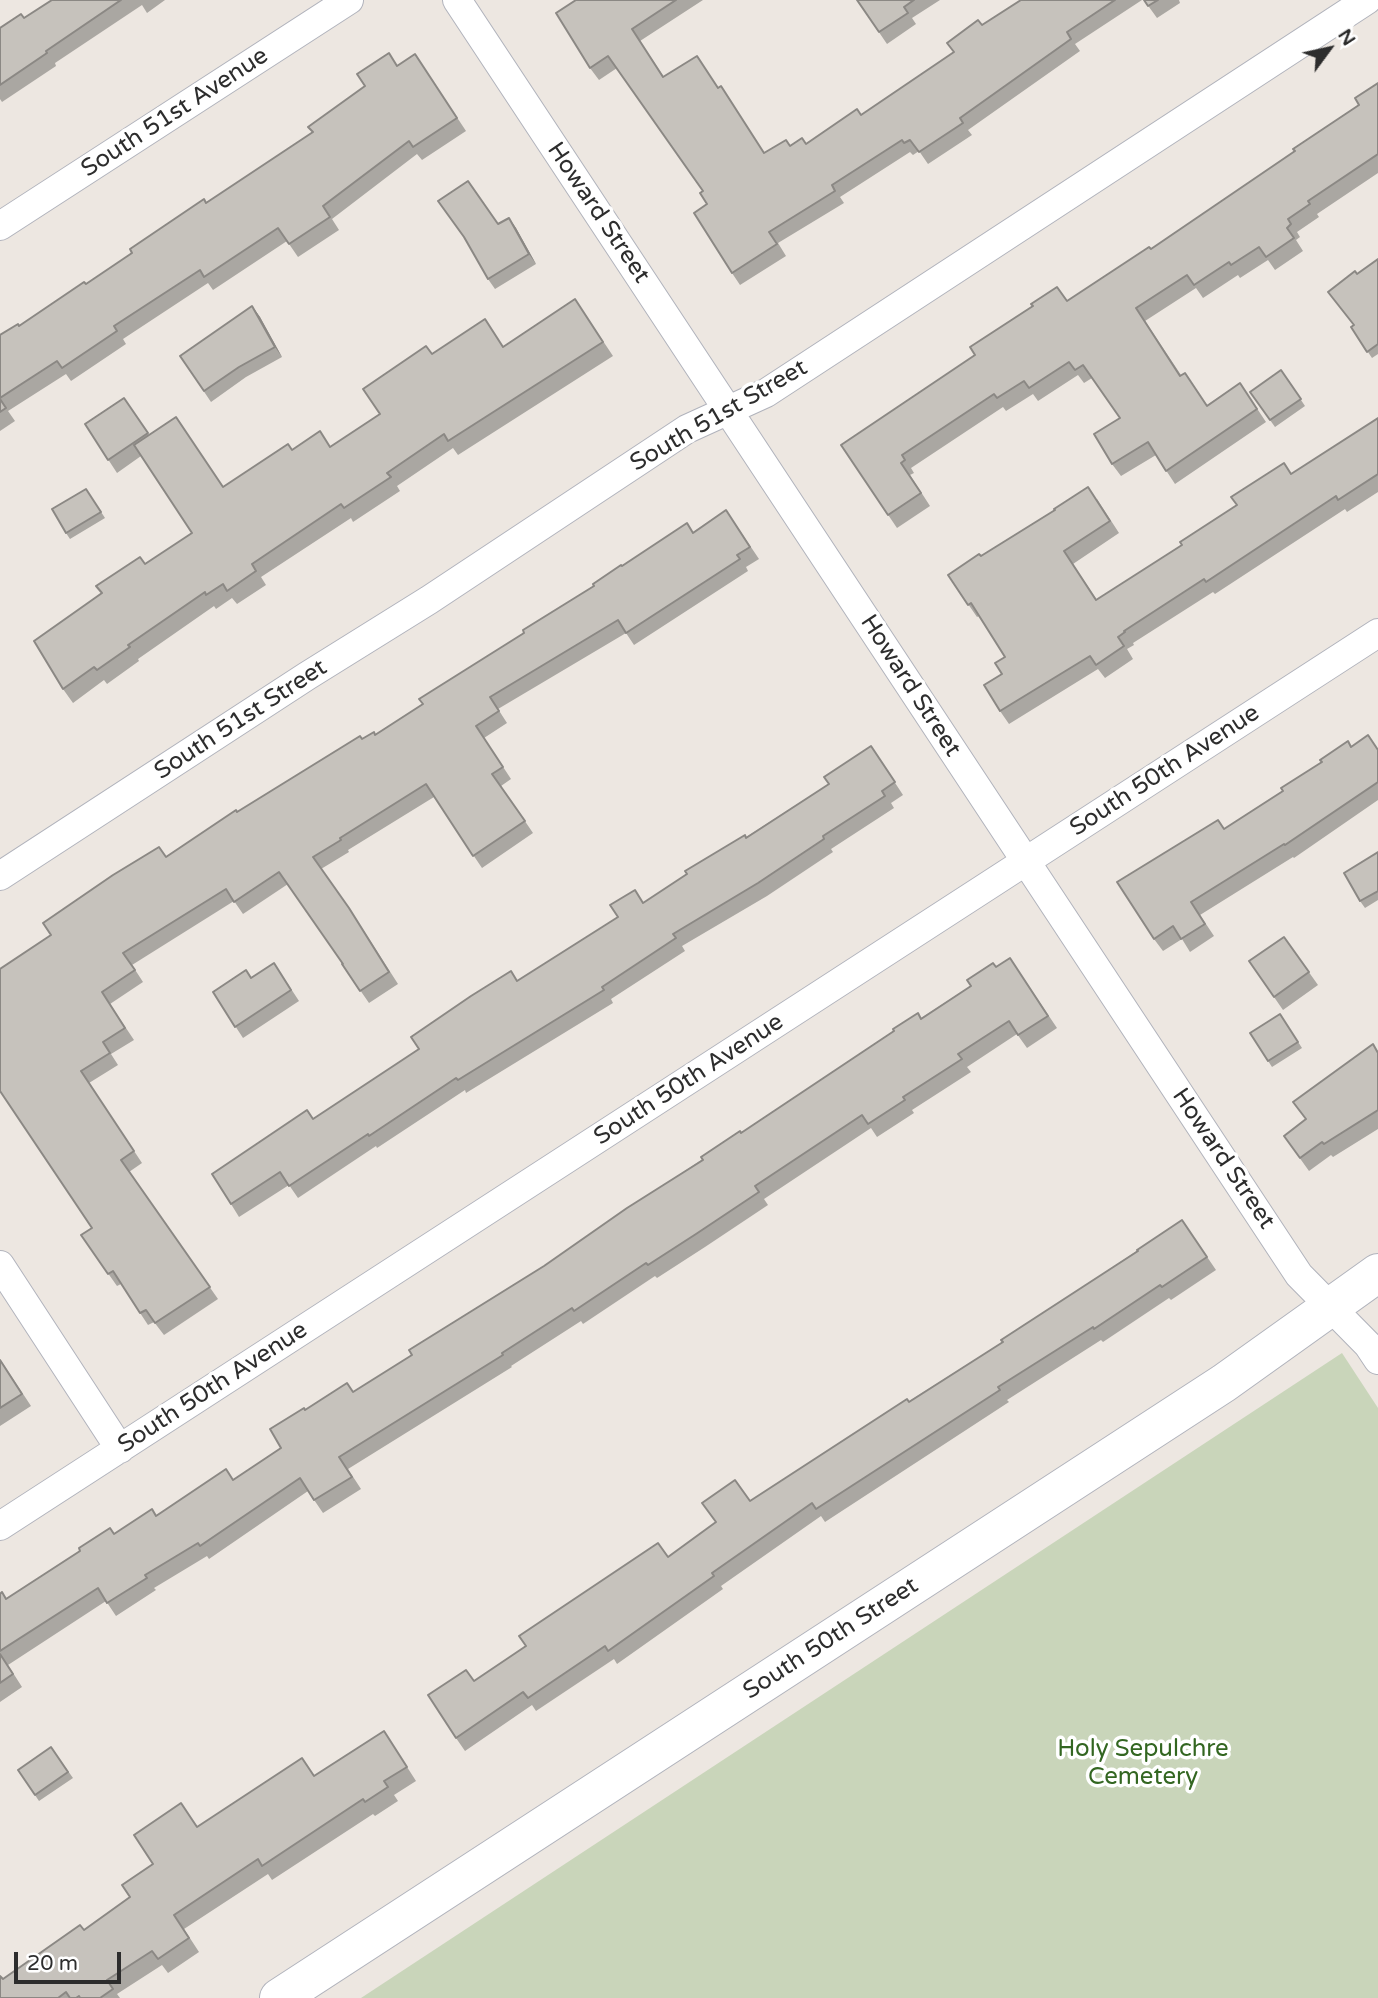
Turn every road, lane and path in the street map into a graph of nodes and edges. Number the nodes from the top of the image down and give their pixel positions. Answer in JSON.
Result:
{"nodes":[{"id":1,"x":349,"y":0,"type":"edge"},
{"id":2,"x":457,"y":0,"type":"edge"},
{"id":3,"x":1367,"y":0,"type":"edge"},
{"id":4,"x":0,"y":226,"type":"edge"},
{"id":5,"x":729,"y":411,"type":"junction"},
{"id":6,"x":1378,"y":633,"type":"edge"},
{"id":7,"x":1026,"y":862,"type":"junction"},
{"id":8,"x":0,"y":876,"type":"edge"},
{"id":9,"x":0,"y":1265,"type":"edge"},
{"id":10,"x":1378,"y":1273,"type":"edge"},
{"id":11,"x":1331,"y":1307,"type":"junction"},
{"id":12,"x":1378,"y":1360,"type":"edge"},
{"id":13,"x":120,"y":1448,"type":"junction"},
{"id":14,"x":0,"y":1526,"type":"edge"},
{"id":15,"x":279,"y":1998,"type":"edge"}],
"edges":[{"from":1,"to":4,"type":"street","name":"South 51st Avenue"},
{"from":2,"to":5,"type":"street","name":"Howard Street"},
{"from":3,"to":5,"type":"street","name":"South 51st Street"},
{"from":5,"to":7,"type":"street","name":"Howard Street"},
{"from":5,"to":8,"type":"street","name":"South 51st Street"},
{"from":6,"to":7,"type":"street","name":"South 50th Avenue"},
{"from":7,"to":11,"type":"street","name":"Howard Street"},
{"from":7,"to":13,"type":"street","name":"South 50th Avenue"},
{"from":9,"to":13,"type":"street"},
{"from":10,"to":11,"type":"main road","name":"South 50th Street"},
{"from":11,"to":12,"type":"street","name":"Howard Street"},
{"from":11,"to":15,"type":"main road","name":"South 50th Street"},
{"from":13,"to":14,"type":"street","name":"South 50th Avenue"}]}
